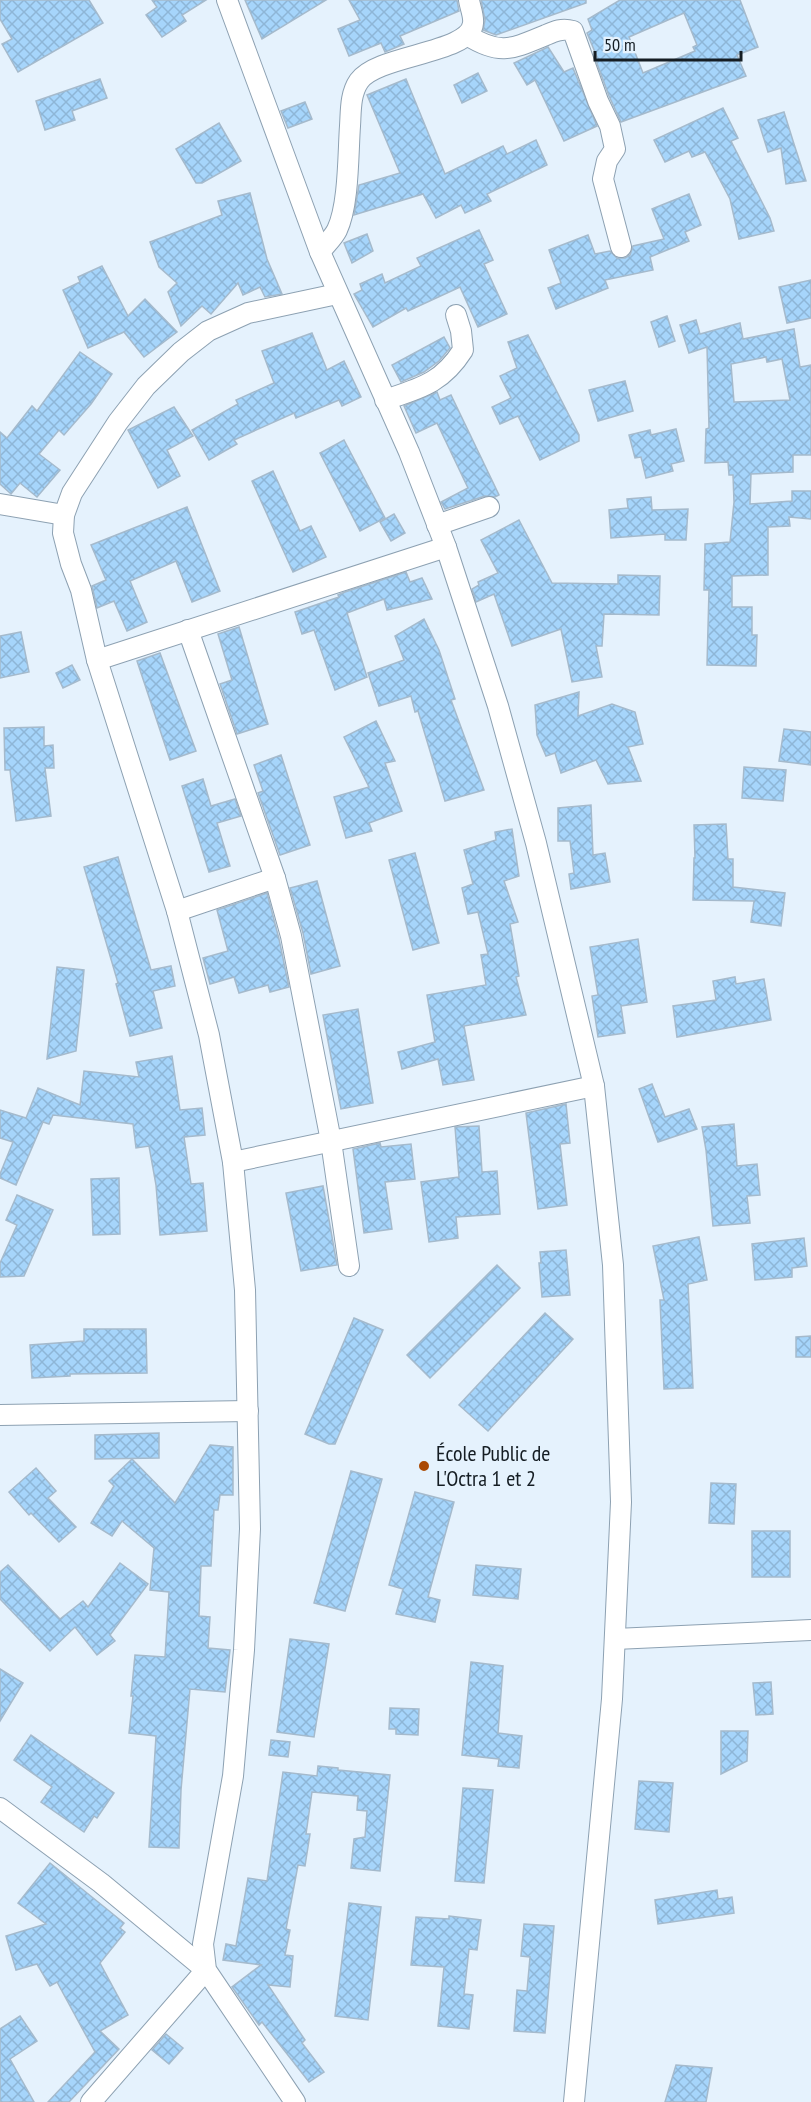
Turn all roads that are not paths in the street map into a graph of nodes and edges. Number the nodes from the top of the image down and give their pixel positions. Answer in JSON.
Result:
{"nodes":[{"id":1,"x":227,"y":0,"type":"edge"},
{"id":2,"x":469,"y":0,"type":"edge"},
{"id":3,"x":467,"y":35,"type":"junction"},
{"id":4,"x":621,"y":247,"type":"dead end"},
{"id":5,"x":320,"y":252,"type":"junction"},
{"id":6,"x":337,"y":294,"type":"junction"},
{"id":7,"x":456,"y":315,"type":"dead end"},
{"id":8,"x":385,"y":400,"type":"junction"},
{"id":9,"x":0,"y":504,"type":"edge"},
{"id":10,"x":489,"y":507,"type":"dead end"},
{"id":11,"x":64,"y":515,"type":"junction"},
{"id":12,"x":437,"y":525,"type":"junction"},
{"id":13,"x":446,"y":547,"type":"junction"},
{"id":14,"x":188,"y":630,"type":"junction"},
{"id":15,"x":97,"y":660,"type":"junction"},
{"id":16,"x":275,"y":878,"type":"junction"},
{"id":17,"x":177,"y":911,"type":"junction"},
{"id":18,"x":594,"y":1086,"type":"junction"},
{"id":19,"x":331,"y":1141,"type":"junction"},
{"id":20,"x":233,"y":1162,"type":"junction"},
{"id":21,"x":349,"y":1266,"type":"dead end"},
{"id":22,"x":248,"y":1411,"type":"junction"},
{"id":23,"x":0,"y":1415,"type":"edge"},
{"id":24,"x":811,"y":1630,"type":"edge"},
{"id":25,"x":615,"y":1639,"type":"junction"},
{"id":26,"x":0,"y":1808,"type":"edge"},
{"id":27,"x":206,"y":1970,"type":"junction"},
{"id":28,"x":91,"y":2102,"type":"edge"},
{"id":29,"x":295,"y":2102,"type":"edge"},
{"id":30,"x":574,"y":2102,"type":"edge"}],
"edges":[{"from":1,"to":5,"type":"street"},
{"from":2,"to":3,"type":"street"},
{"from":3,"to":4,"type":"street"},
{"from":3,"to":5,"type":"street"},
{"from":5,"to":6,"type":"street"},
{"from":6,"to":8,"type":"street"},
{"from":6,"to":11,"type":"street"},
{"from":7,"to":8,"type":"street"},
{"from":8,"to":12,"type":"street"},
{"from":9,"to":11,"type":"street"},
{"from":10,"to":12,"type":"street"},
{"from":11,"to":15,"type":"street"},
{"from":12,"to":13,"type":"street"},
{"from":13,"to":14,"type":"street"},
{"from":13,"to":18,"type":"street"},
{"from":14,"to":15,"type":"street"},
{"from":14,"to":16,"type":"street"},
{"from":15,"to":17,"type":"street"},
{"from":16,"to":17,"type":"street"},
{"from":16,"to":19,"type":"street"},
{"from":17,"to":20,"type":"street"},
{"from":18,"to":19,"type":"street"},
{"from":18,"to":25,"type":"street"},
{"from":19,"to":20,"type":"street"},
{"from":19,"to":21,"type":"street"},
{"from":20,"to":22,"type":"street"},
{"from":22,"to":23,"type":"street"},
{"from":22,"to":27,"type":"street"},
{"from":24,"to":25,"type":"street"},
{"from":25,"to":30,"type":"street"},
{"from":26,"to":27,"type":"street"},
{"from":27,"to":28,"type":"street"},
{"from":27,"to":29,"type":"street"}]}
